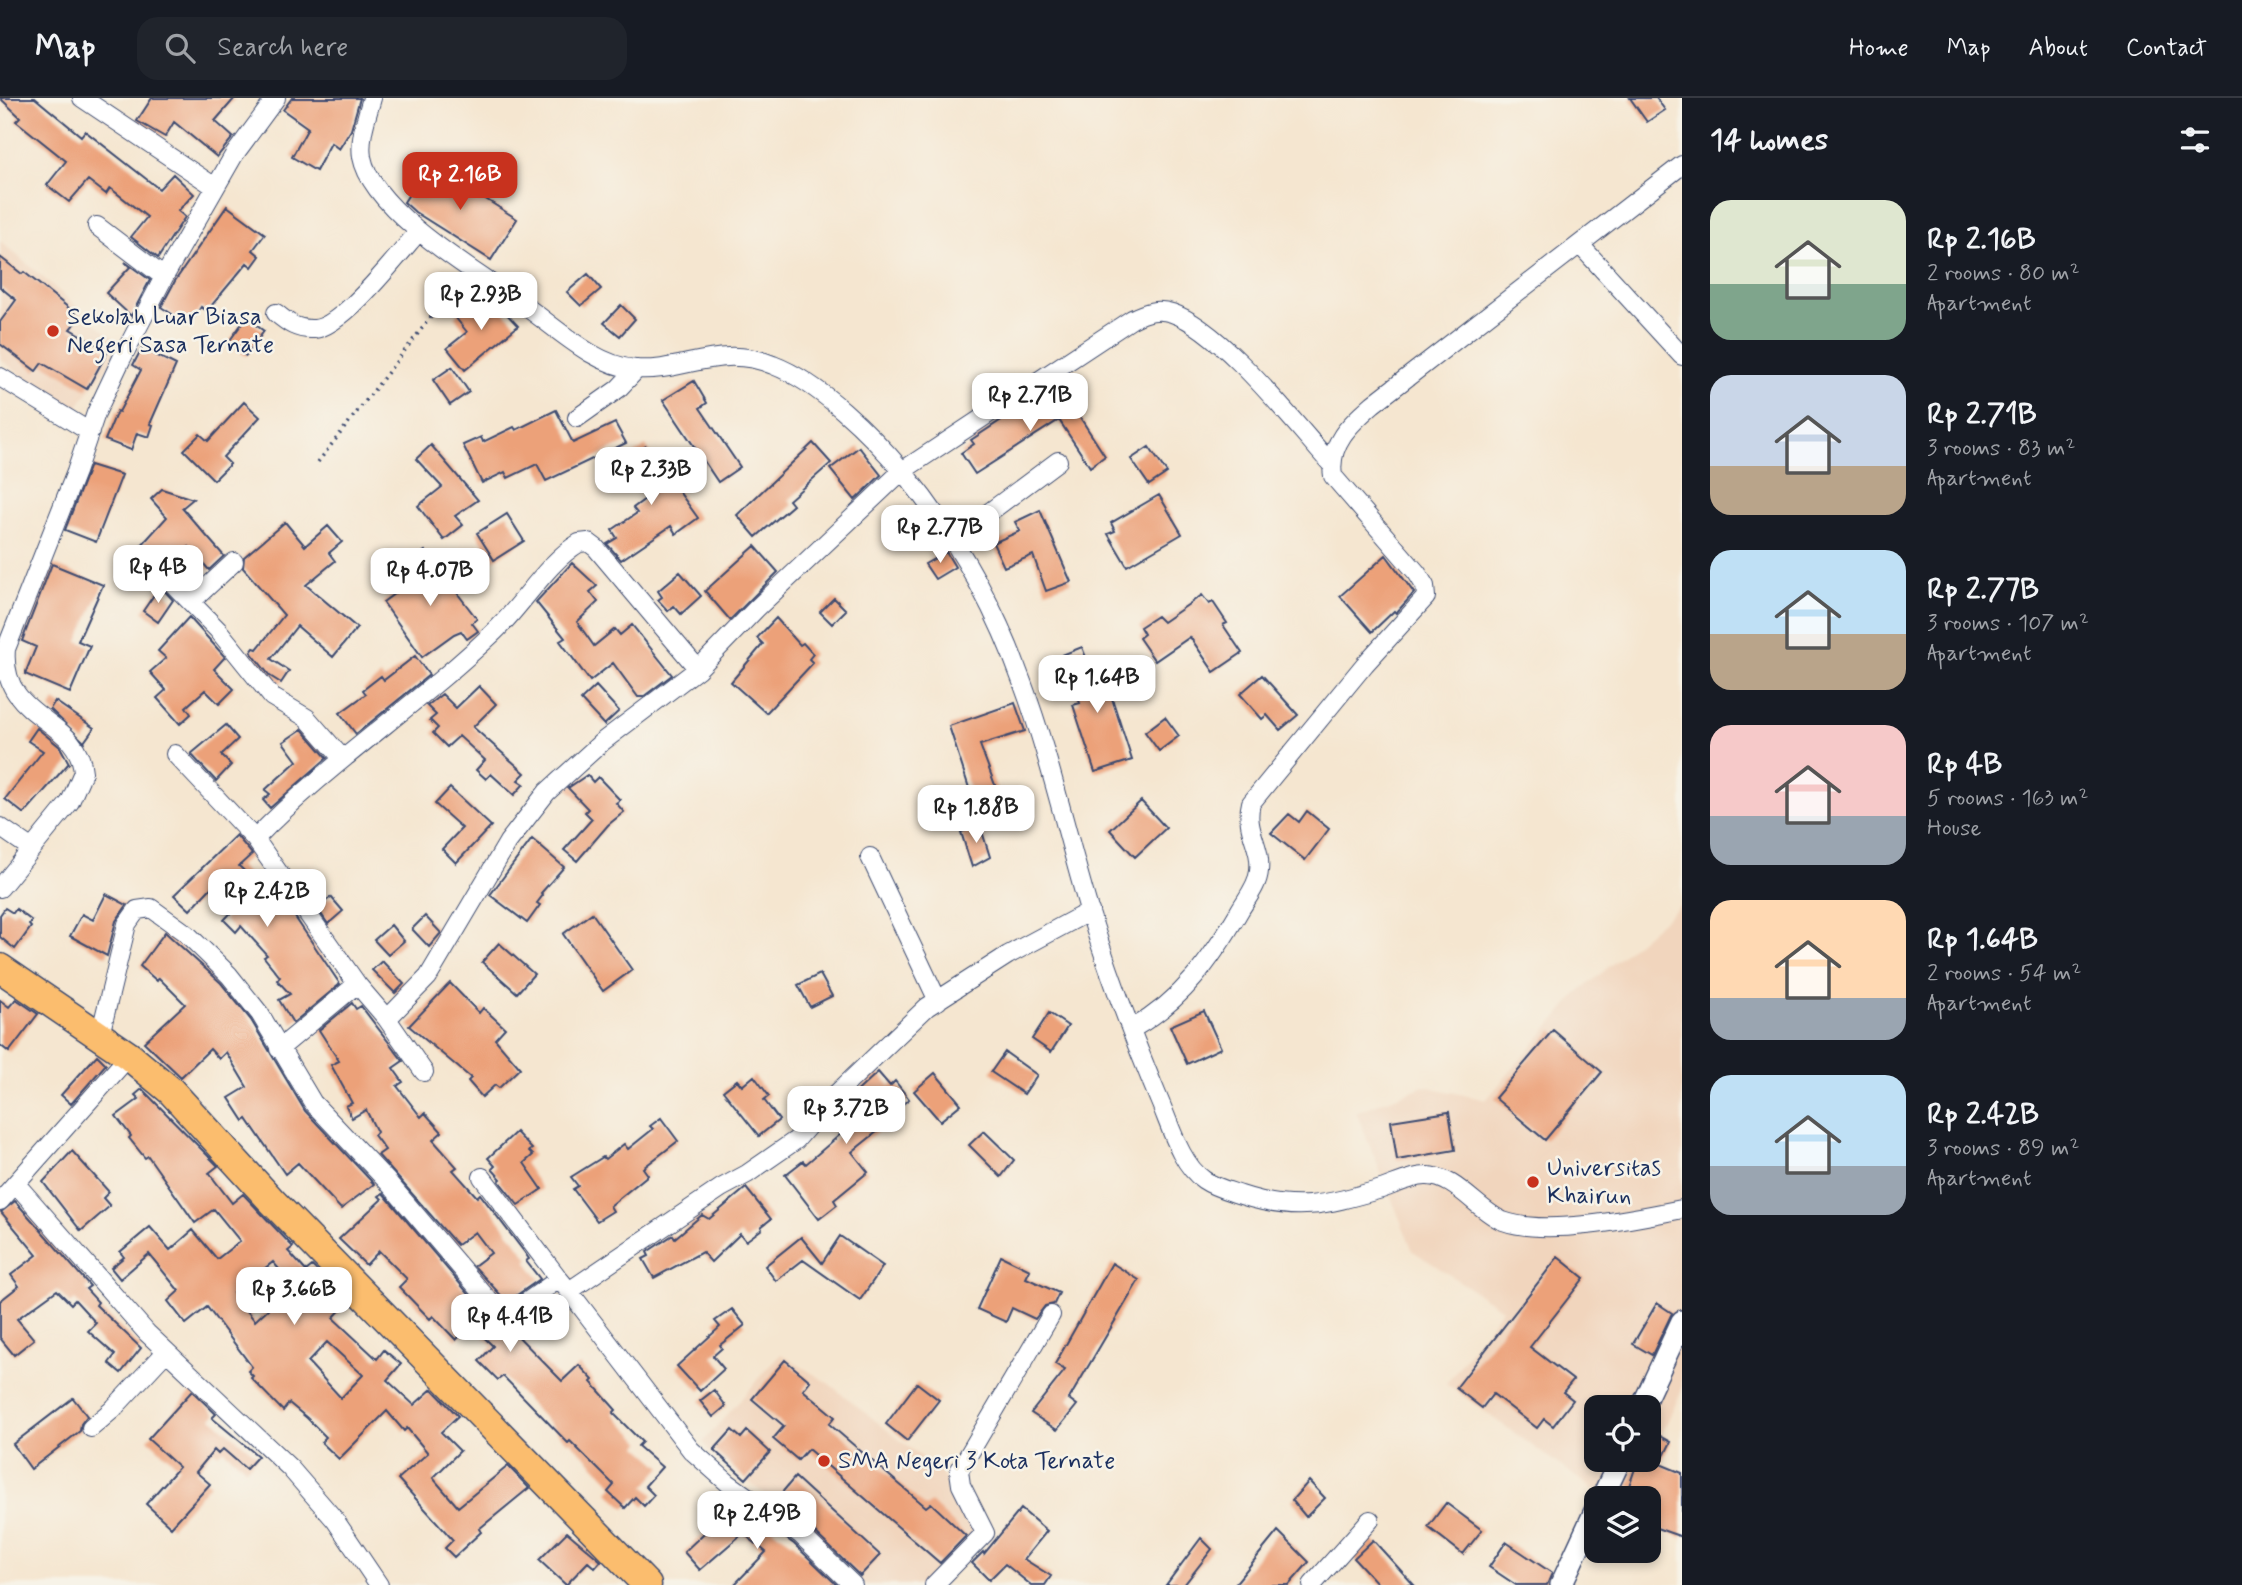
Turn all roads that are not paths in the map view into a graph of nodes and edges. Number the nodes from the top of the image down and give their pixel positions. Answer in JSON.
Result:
{"nodes":[{"id":1,"x":82,"y":98,"type":"edge"},
{"id":2,"x":276,"y":98,"type":"edge"},
{"id":3,"x":372,"y":98,"type":"edge"},
{"id":4,"x":1682,"y":164,"type":"edge"},
{"id":5,"x":215,"y":187,"type":"junction"},
{"id":6,"x":97,"y":226,"type":"dead end"},
{"id":7,"x":419,"y":231,"type":"junction"},
{"id":8,"x":1581,"y":246,"type":"junction"},
{"id":9,"x":164,"y":277,"type":"junction"},
{"id":10,"x":276,"y":313,"type":"dead end"},
{"id":11,"x":1682,"y":356,"type":"edge"},
{"id":12,"x":637,"y":369,"type":"junction"},
{"id":13,"x":0,"y":377,"type":"edge"},
{"id":14,"x":577,"y":418,"type":"dead end"},
{"id":15,"x":90,"y":432,"type":"junction"},
{"id":16,"x":1058,"y":461,"type":"dead end"},
{"id":17,"x":1331,"y":464,"type":"junction"},
{"id":18,"x":902,"y":471,"type":"junction"},
{"id":19,"x":952,"y":540,"type":"junction"},
{"id":20,"x":234,"y":562,"type":"dead end"},
{"id":21,"x":169,"y":580,"type":"dead end"},
{"id":22,"x":191,"y":602,"type":"junction"},
{"id":23,"x":698,"y":669,"type":"junction"},
{"id":24,"x":1,"y":676,"type":"edge"},
{"id":25,"x":175,"y":754,"type":"dead end"},
{"id":26,"x":342,"y":758,"type":"junction"},
{"id":27,"x":0,"y":827,"type":"edge"},
{"id":28,"x":255,"y":839,"type":"junction"},
{"id":29,"x":32,"y":849,"type":"junction"},
{"id":30,"x":870,"y":857,"type":"dead end"},
{"id":31,"x":0,"y":888,"type":"edge"},
{"id":32,"x":1090,"y":911,"type":"junction"},
{"id":33,"x":0,"y":968,"type":"edge"},
{"id":34,"x":357,"y":984,"type":"junction"},
{"id":35,"x":938,"y":1001,"type":"junction"},
{"id":36,"x":387,"y":1019,"type":"junction"},
{"id":37,"x":91,"y":1029,"type":"junction"},
{"id":38,"x":1132,"y":1029,"type":"junction"},
{"id":39,"x":279,"y":1049,"type":"junction"},
{"id":40,"x":129,"y":1056,"type":"junction"},
{"id":41,"x":424,"y":1072,"type":"dead end"},
{"id":42,"x":482,"y":1177,"type":"dead end"},
{"id":43,"x":17,"y":1185,"type":"junction"},
{"id":44,"x":0,"y":1201,"type":"edge"},
{"id":45,"x":1682,"y":1209,"type":"edge"},
{"id":46,"x":564,"y":1285,"type":"junction"},
{"id":47,"x":1051,"y":1315,"type":"dead end"},
{"id":48,"x":1682,"y":1321,"type":"edge"},
{"id":49,"x":166,"y":1352,"type":"junction"},
{"id":50,"x":1648,"y":1395,"type":"edge"},
{"id":51,"x":91,"y":1428,"type":"dead end"},
{"id":52,"x":1370,"y":1520,"type":"dead end"},
{"id":53,"x":1584,"y":1536,"type":"edge"},
{"id":54,"x":379,"y":1585,"type":"edge"},
{"id":55,"x":647,"y":1585,"type":"edge"},
{"id":56,"x":853,"y":1585,"type":"edge"},
{"id":57,"x":934,"y":1585,"type":"edge"},
{"id":58,"x":1312,"y":1585,"type":"edge"},
{"id":59,"x":1561,"y":1585,"type":"edge"}],
"edges":[{"from":1,"to":5,"type":"street"},
{"from":2,"to":5,"type":"street"},
{"from":3,"to":7,"type":"street"},
{"from":4,"to":8,"type":"street"},
{"from":5,"to":9,"type":"street"},
{"from":6,"to":9,"type":"street"},
{"from":7,"to":10,"type":"street"},
{"from":7,"to":12,"type":"street"},
{"from":8,"to":11,"type":"street"},
{"from":8,"to":17,"type":"street"},
{"from":9,"to":15,"type":"street"},
{"from":12,"to":14,"type":"street"},
{"from":12,"to":18,"type":"street"},
{"from":13,"to":15,"type":"street"},
{"from":15,"to":24,"type":"street"},
{"from":16,"to":19,"type":"street"},
{"from":17,"to":18,"type":"street"},
{"from":17,"to":38,"type":"street"},
{"from":18,"to":19,"type":"street"},
{"from":18,"to":23,"type":"street"},
{"from":19,"to":32,"type":"street"},
{"from":20,"to":22,"type":"street"},
{"from":21,"to":22,"type":"street"},
{"from":22,"to":26,"type":"street"},
{"from":23,"to":26,"type":"street"},
{"from":23,"to":36,"type":"street"},
{"from":24,"to":29,"type":"street"},
{"from":25,"to":28,"type":"street"},
{"from":26,"to":28,"type":"street"},
{"from":27,"to":29,"type":"street"},
{"from":28,"to":34,"type":"street"},
{"from":29,"to":31,"type":"street"},
{"from":30,"to":35,"type":"street"},
{"from":32,"to":35,"type":"street"},
{"from":32,"to":38,"type":"street"},
{"from":33,"to":37,"type":"highway"},
{"from":34,"to":36,"type":"street"},
{"from":34,"to":39,"type":"street"},
{"from":35,"to":46,"type":"street"},
{"from":36,"to":41,"type":"street"},
{"from":37,"to":39,"type":"street"},
{"from":37,"to":40,"type":"highway"},
{"from":38,"to":45,"type":"street"},
{"from":39,"to":46,"type":"street"},
{"from":40,"to":43,"type":"street"},
{"from":40,"to":55,"type":"highway"},
{"from":42,"to":46,"type":"street"},
{"from":43,"to":44,"type":"street"},
{"from":43,"to":49,"type":"street"},
{"from":46,"to":56,"type":"street"},
{"from":47,"to":57,"type":"street"},
{"from":48,"to":50,"type":"street"},
{"from":49,"to":51,"type":"street"},
{"from":49,"to":54,"type":"street"},
{"from":52,"to":58,"type":"street"},
{"from":53,"to":59,"type":"street"}]}
